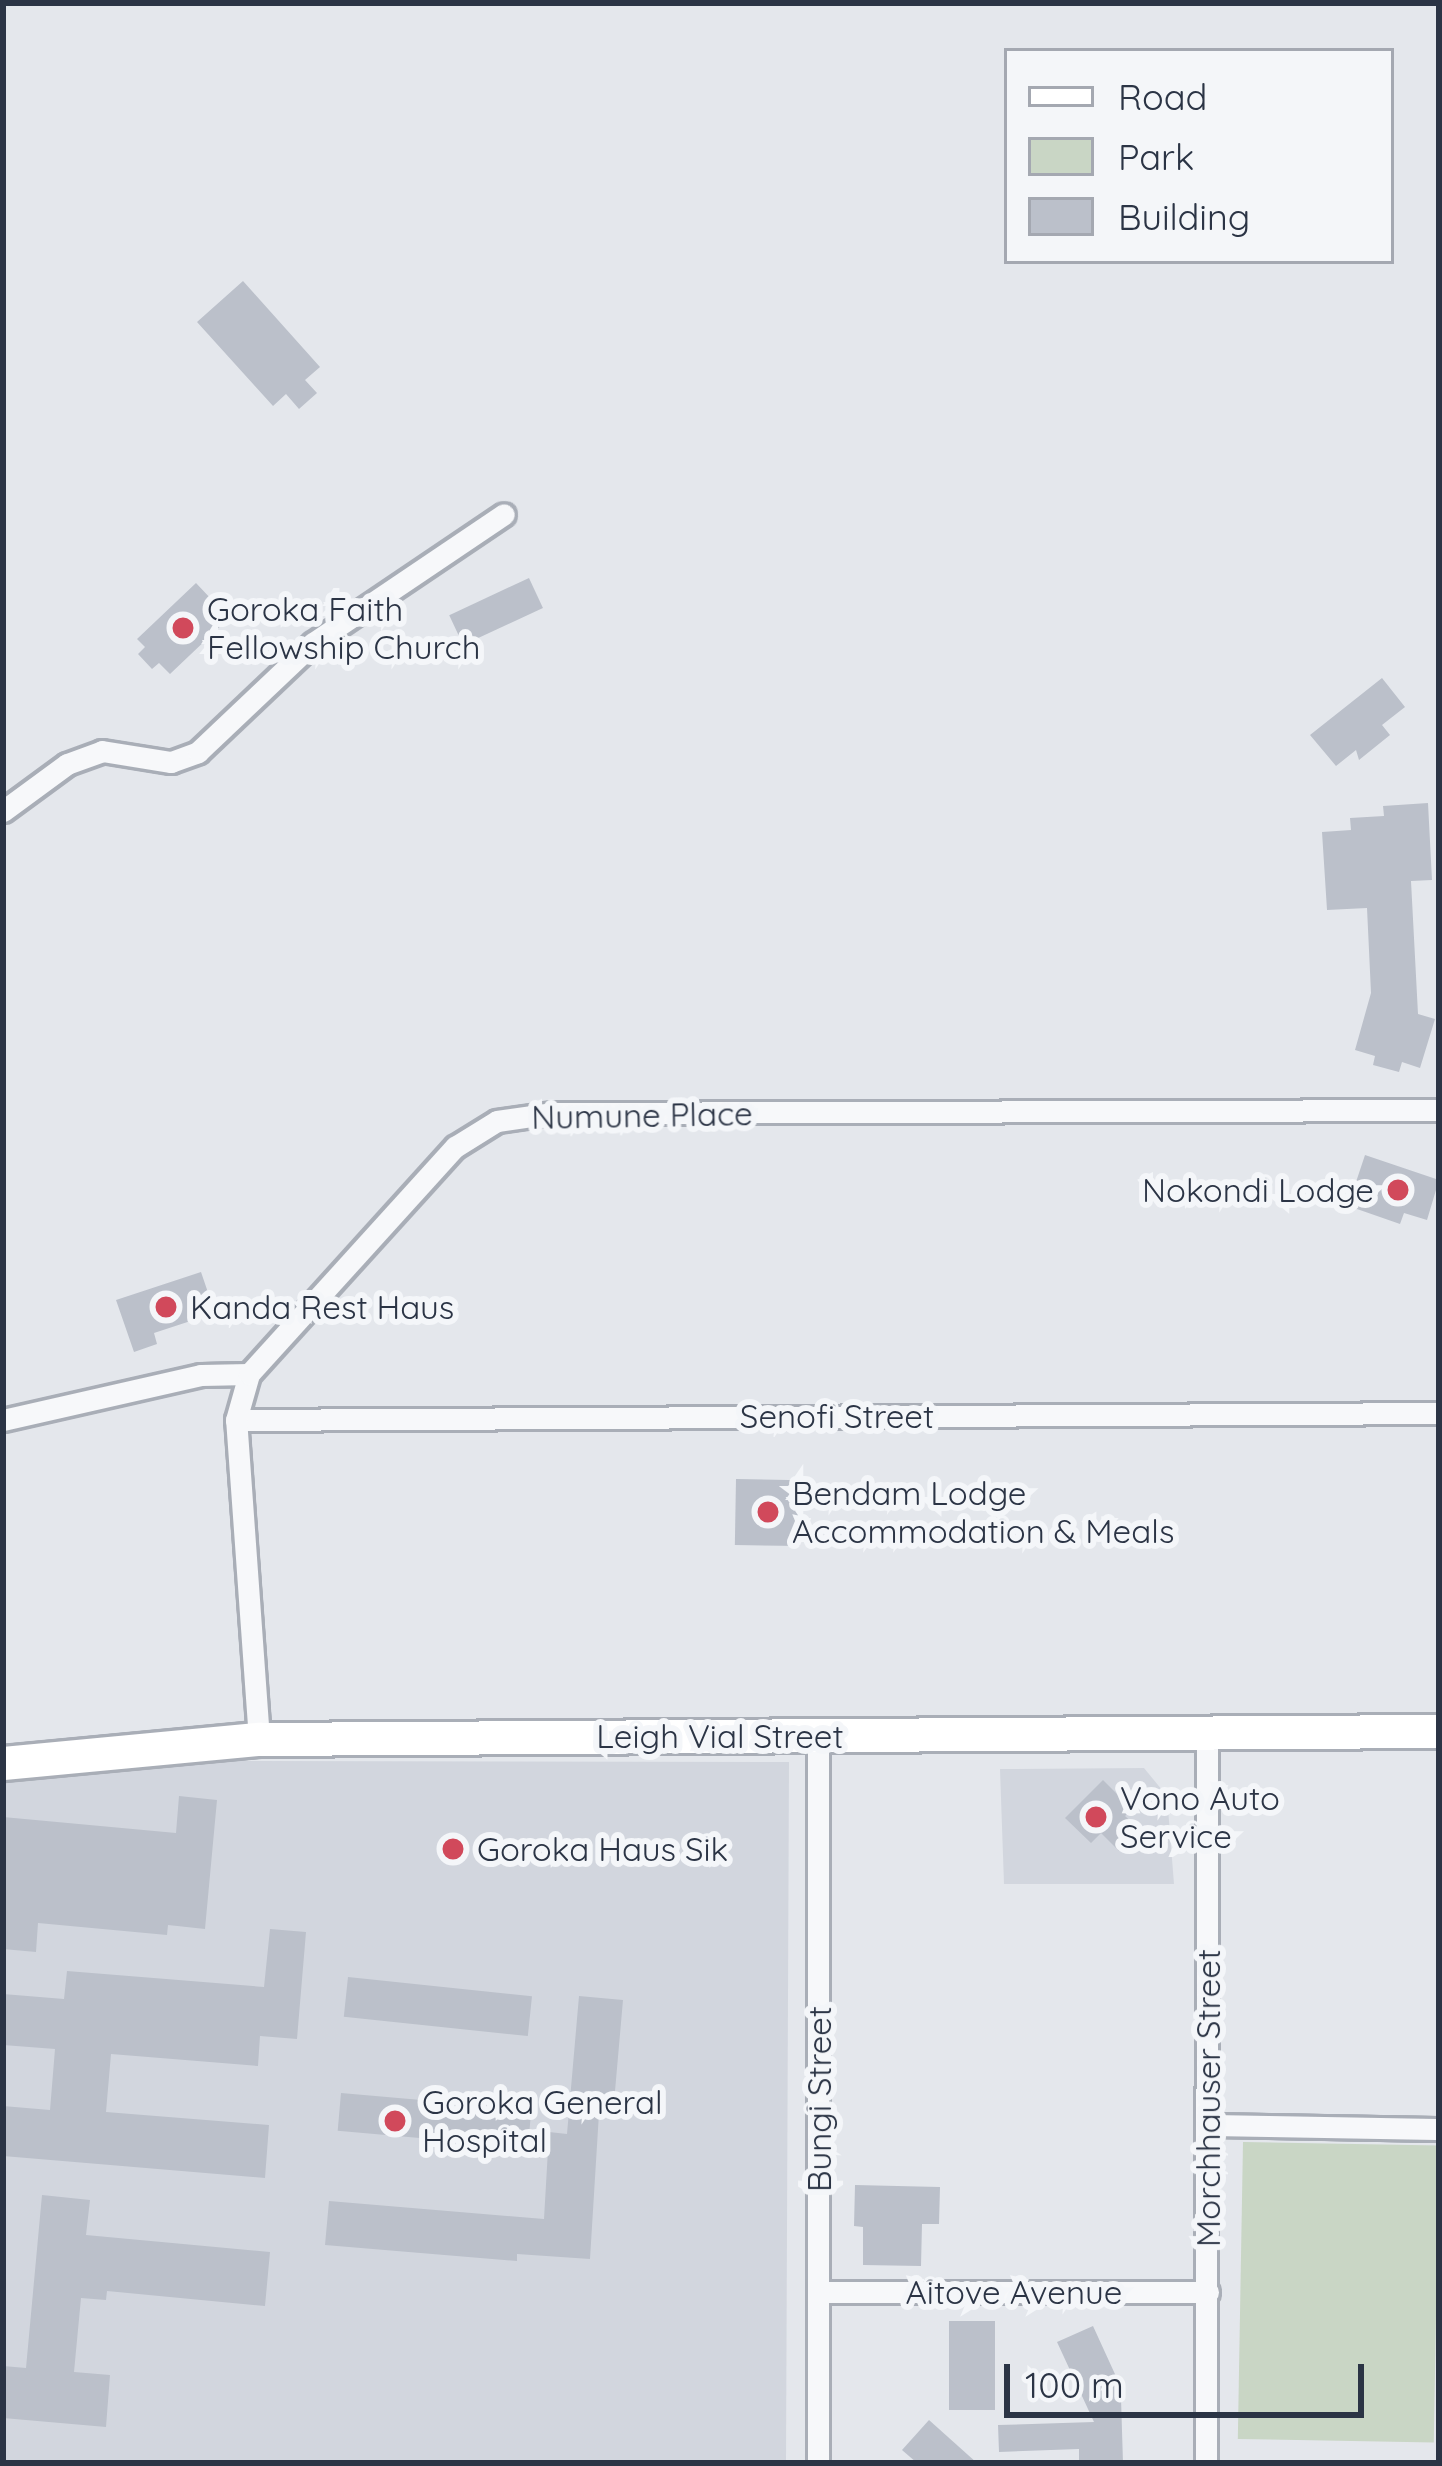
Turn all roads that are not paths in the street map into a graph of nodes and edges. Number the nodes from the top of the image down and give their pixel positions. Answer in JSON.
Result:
{"nodes":[{"id":1,"x":504,"y":514,"type":"dead end"},
{"id":2,"x":3,"y":811,"type":"edge"},
{"id":3,"x":1439,"y":1110,"type":"edge"},
{"id":4,"x":249,"y":1373,"type":"junction"},
{"id":5,"x":1439,"y":1413,"type":"edge"},
{"id":6,"x":3,"y":1420,"type":"edge"},
{"id":7,"x":236,"y":1420,"type":"junction"},
{"id":8,"x":1439,"y":1731,"type":"edge"},
{"id":9,"x":1208,"y":1734,"type":"junction"},
{"id":10,"x":818,"y":1736,"type":"junction"},
{"id":11,"x":259,"y":1738,"type":"junction"},
{"id":12,"x":3,"y":1763,"type":"edge"},
{"id":13,"x":1209,"y":2125,"type":"junction"},
{"id":14,"x":1439,"y":2129,"type":"edge"},
{"id":15,"x":820,"y":2292,"type":"junction"},
{"id":16,"x":1208,"y":2292,"type":"junction"},
{"id":17,"x":818,"y":2463,"type":"edge"},
{"id":18,"x":1206,"y":2463,"type":"edge"}],
"edges":[{"from":1,"to":2,"type":"street"},
{"from":3,"to":4,"type":"street","name":"Numune Place"},
{"from":4,"to":6,"type":"street"},
{"from":4,"to":7,"type":"street","name":"Numune Place"},
{"from":5,"to":7,"type":"street","name":"Senofi Street"},
{"from":7,"to":11,"type":"street","name":"Numune Place"},
{"from":8,"to":9,"type":"street","name":"Leigh Vial Street"},
{"from":9,"to":10,"type":"street","name":"Leigh Vial Street"},
{"from":9,"to":13,"type":"street","name":"Morchhauser Street"},
{"from":10,"to":11,"type":"street","name":"Leigh Vial Street"},
{"from":10,"to":15,"type":"street","name":"Bungi Street"},
{"from":11,"to":12,"type":"street","name":"Leigh Vial Street"},
{"from":13,"to":14,"type":"street"},
{"from":13,"to":16,"type":"street","name":"Morchhauser Street"},
{"from":15,"to":16,"type":"street","name":"Aitove Avenue"},
{"from":15,"to":17,"type":"street","name":"Bungi Street"},
{"from":16,"to":18,"type":"street","name":"Morchhauser Street"}]}
